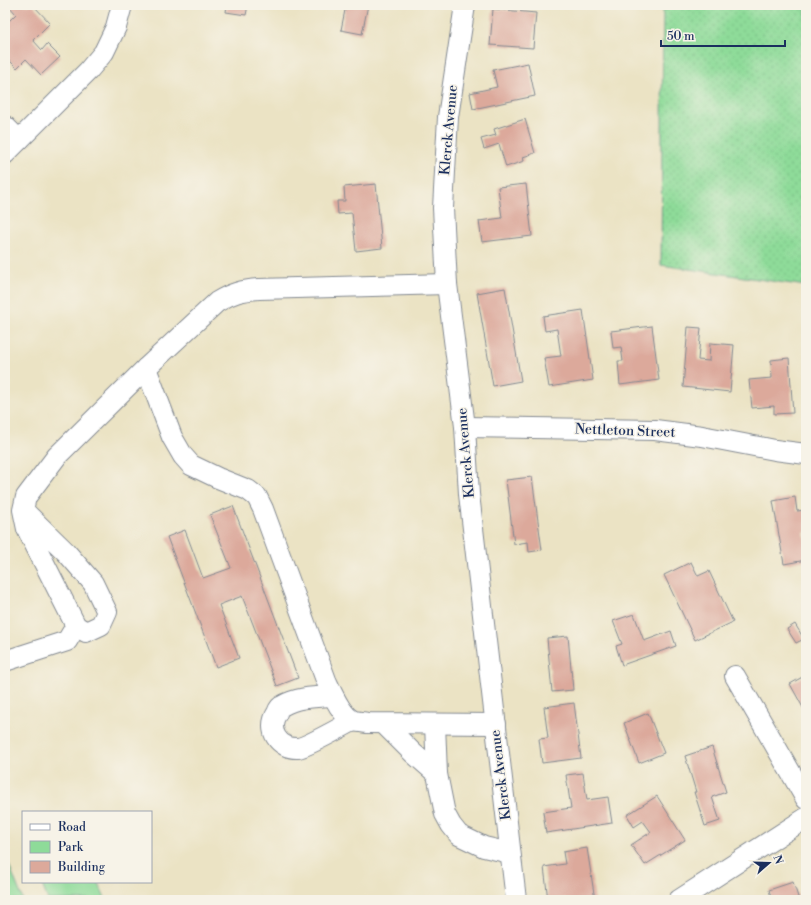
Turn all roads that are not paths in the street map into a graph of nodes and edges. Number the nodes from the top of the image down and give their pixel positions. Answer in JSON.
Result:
{"nodes":[{"id":1,"x":122,"y":5,"type":"edge"},
{"id":2,"x":465,"y":5,"type":"edge"},
{"id":3,"x":5,"y":126,"type":"edge"},
{"id":4,"x":19,"y":140,"type":"junction"},
{"id":5,"x":5,"y":154,"type":"edge"},
{"id":6,"x":447,"y":284,"type":"junction"},
{"id":7,"x":146,"y":368,"type":"junction"},
{"id":8,"x":465,"y":427,"type":"junction"},
{"id":9,"x":806,"y":454,"type":"edge"},
{"id":10,"x":23,"y":510,"type":"junction"},
{"id":11,"x":76,"y":626,"type":"junction"},
{"id":12,"x":5,"y":661,"type":"edge"},
{"id":13,"x":735,"y":676,"type":"dead end"},
{"id":14,"x":333,"y":696,"type":"junction"},
{"id":15,"x":353,"y":721,"type":"junction"},
{"id":16,"x":384,"y":724,"type":"junction"},
{"id":17,"x":435,"y":724,"type":"junction"},
{"id":18,"x":496,"y":724,"type":"junction"},
{"id":19,"x":437,"y":774,"type":"junction"},
{"id":20,"x":806,"y":799,"type":"edge"},
{"id":21,"x":806,"y":818,"type":"edge"},
{"id":22,"x":510,"y":853,"type":"junction"},
{"id":23,"x":516,"y":900,"type":"edge"},
{"id":24,"x":679,"y":900,"type":"edge"}],
"edges":[{"from":1,"to":4,"type":"street"},
{"from":2,"to":6,"type":"street","name":"Klerck Avenue"},
{"from":3,"to":4,"type":"street"},
{"from":4,"to":5,"type":"street"},
{"from":6,"to":7,"type":"street"},
{"from":6,"to":8,"type":"street","name":"Klerck Avenue"},
{"from":7,"to":10,"type":"street"},
{"from":7,"to":14,"type":"street"},
{"from":8,"to":9,"type":"street","name":"Nettleton Street"},
{"from":8,"to":18,"type":"street","name":"Klerck Avenue"},
{"from":10,"to":11,"type":"street"},
{"from":10,"to":11,"type":"street"},
{"from":11,"to":12,"type":"street"},
{"from":13,"to":20,"type":"street"},
{"from":14,"to":15,"type":"street"},
{"from":14,"to":15,"type":"street"},
{"from":15,"to":16,"type":"street"},
{"from":16,"to":17,"type":"street"},
{"from":16,"to":19,"type":"street"},
{"from":17,"to":18,"type":"street"},
{"from":17,"to":19,"type":"street"},
{"from":18,"to":22,"type":"street","name":"Klerck Avenue"},
{"from":19,"to":22,"type":"street"},
{"from":21,"to":24,"type":"street"},
{"from":22,"to":23,"type":"street","name":"Klerck Avenue"}]}
